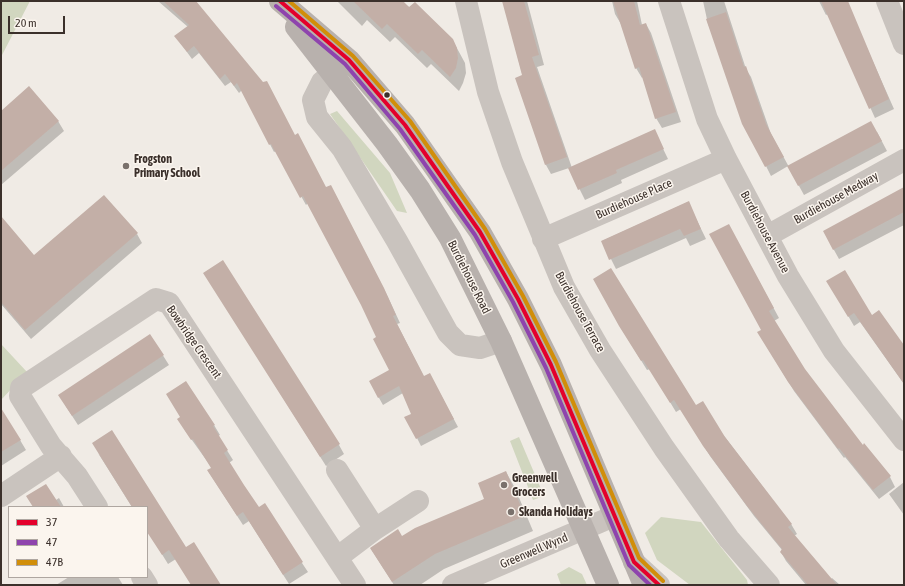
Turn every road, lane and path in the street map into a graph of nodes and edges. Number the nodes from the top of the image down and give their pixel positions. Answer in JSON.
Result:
{"nodes":[{"id":1,"x":276,"y":1,"type":"edge"},
{"id":2,"x":280,"y":1,"type":"edge"},
{"id":3,"x":466,"y":1,"type":"edge"},
{"id":4,"x":669,"y":1,"type":"edge"},
{"id":5,"x":887,"y":1,"type":"edge"},
{"id":6,"x":904,"y":44,"type":"edge"},
{"id":7,"x":340,"y":67,"type":"junction"},
{"id":8,"x":726,"y":159,"type":"junction"},
{"id":9,"x":904,"y":160,"type":"edge"},
{"id":10,"x":767,"y":236,"type":"junction"},
{"id":11,"x":543,"y":239,"type":"junction"},
{"id":12,"x":501,"y":341,"type":"junction"},
{"id":13,"x":904,"y":440,"type":"edge"},
{"id":14,"x":61,"y":456,"type":"junction"},
{"id":15,"x":337,"y":470,"type":"dead end"},
{"id":16,"x":1,"y":496,"type":"edge"},
{"id":17,"x":418,"y":501,"type":"dead end"},
{"id":18,"x":96,"y":506,"type":"edge"},
{"id":19,"x":614,"y":516,"type":"junction"},
{"id":20,"x":375,"y":529,"type":"junction"},
{"id":21,"x":583,"y":530,"type":"junction"},
{"id":22,"x":338,"y":557,"type":"junction"},
{"id":23,"x":634,"y":562,"type":"junction"},
{"id":24,"x":355,"y":585,"type":"edge"},
{"id":25,"x":453,"y":585,"type":"edge"},
{"id":26,"x":608,"y":585,"type":"edge"},
{"id":27,"x":644,"y":585,"type":"edge"},
{"id":28,"x":659,"y":585,"type":"edge"},
{"id":29,"x":769,"y":585,"type":"edge"}],
"edges":[{"from":1,"to":7,"type":"main road","name":"Burdiehouse Road"},
{"from":2,"to":7,"type":"main road","name":"Burdiehouse Road"},
{"from":3,"to":11,"type":"street","name":"Burdiehouse Terrace"},
{"from":4,"to":8,"type":"street","name":"Burdiehouse Avenue"},
{"from":5,"to":6,"type":"street"},
{"from":7,"to":12,"type":"main road","name":"Burdiehouse Road"},
{"from":7,"to":12,"type":"street"},
{"from":7,"to":19,"type":"main road","name":"Burdiehouse Road"},
{"from":8,"to":10,"type":"street","name":"Burdiehouse Avenue"},
{"from":8,"to":11,"type":"street","name":"Burdiehouse Place"},
{"from":9,"to":10,"type":"street","name":"Burdiehouse Medway"},
{"from":10,"to":13,"type":"street","name":"Burdiehouse Avenue"},
{"from":11,"to":29,"type":"street","name":"Burdiehouse Terrace"},
{"from":12,"to":21,"type":"main road","name":"Burdiehouse Road"},
{"from":14,"to":16,"type":"street"},
{"from":14,"to":18,"type":"street","name":"Bowbridge Crescent"},
{"from":14,"to":22,"type":"street","name":"Bowbridge Crescent"},
{"from":15,"to":20,"type":"street"},
{"from":17,"to":20,"type":"street"},
{"from":19,"to":21,"type":"street","name":"Greenwell Wynd"},
{"from":19,"to":23,"type":"main road","name":"Burdiehouse Road"},
{"from":20,"to":22,"type":"street"},
{"from":21,"to":25,"type":"street","name":"Greenwell Wynd"},
{"from":21,"to":26,"type":"main road","name":"Burdiehouse Road"},
{"from":22,"to":24,"type":"street","name":"Bowbridge Crescent"},
{"from":23,"to":27,"type":"main road","name":"Burdiehouse Road"},
{"from":23,"to":28,"type":"street"}]}
